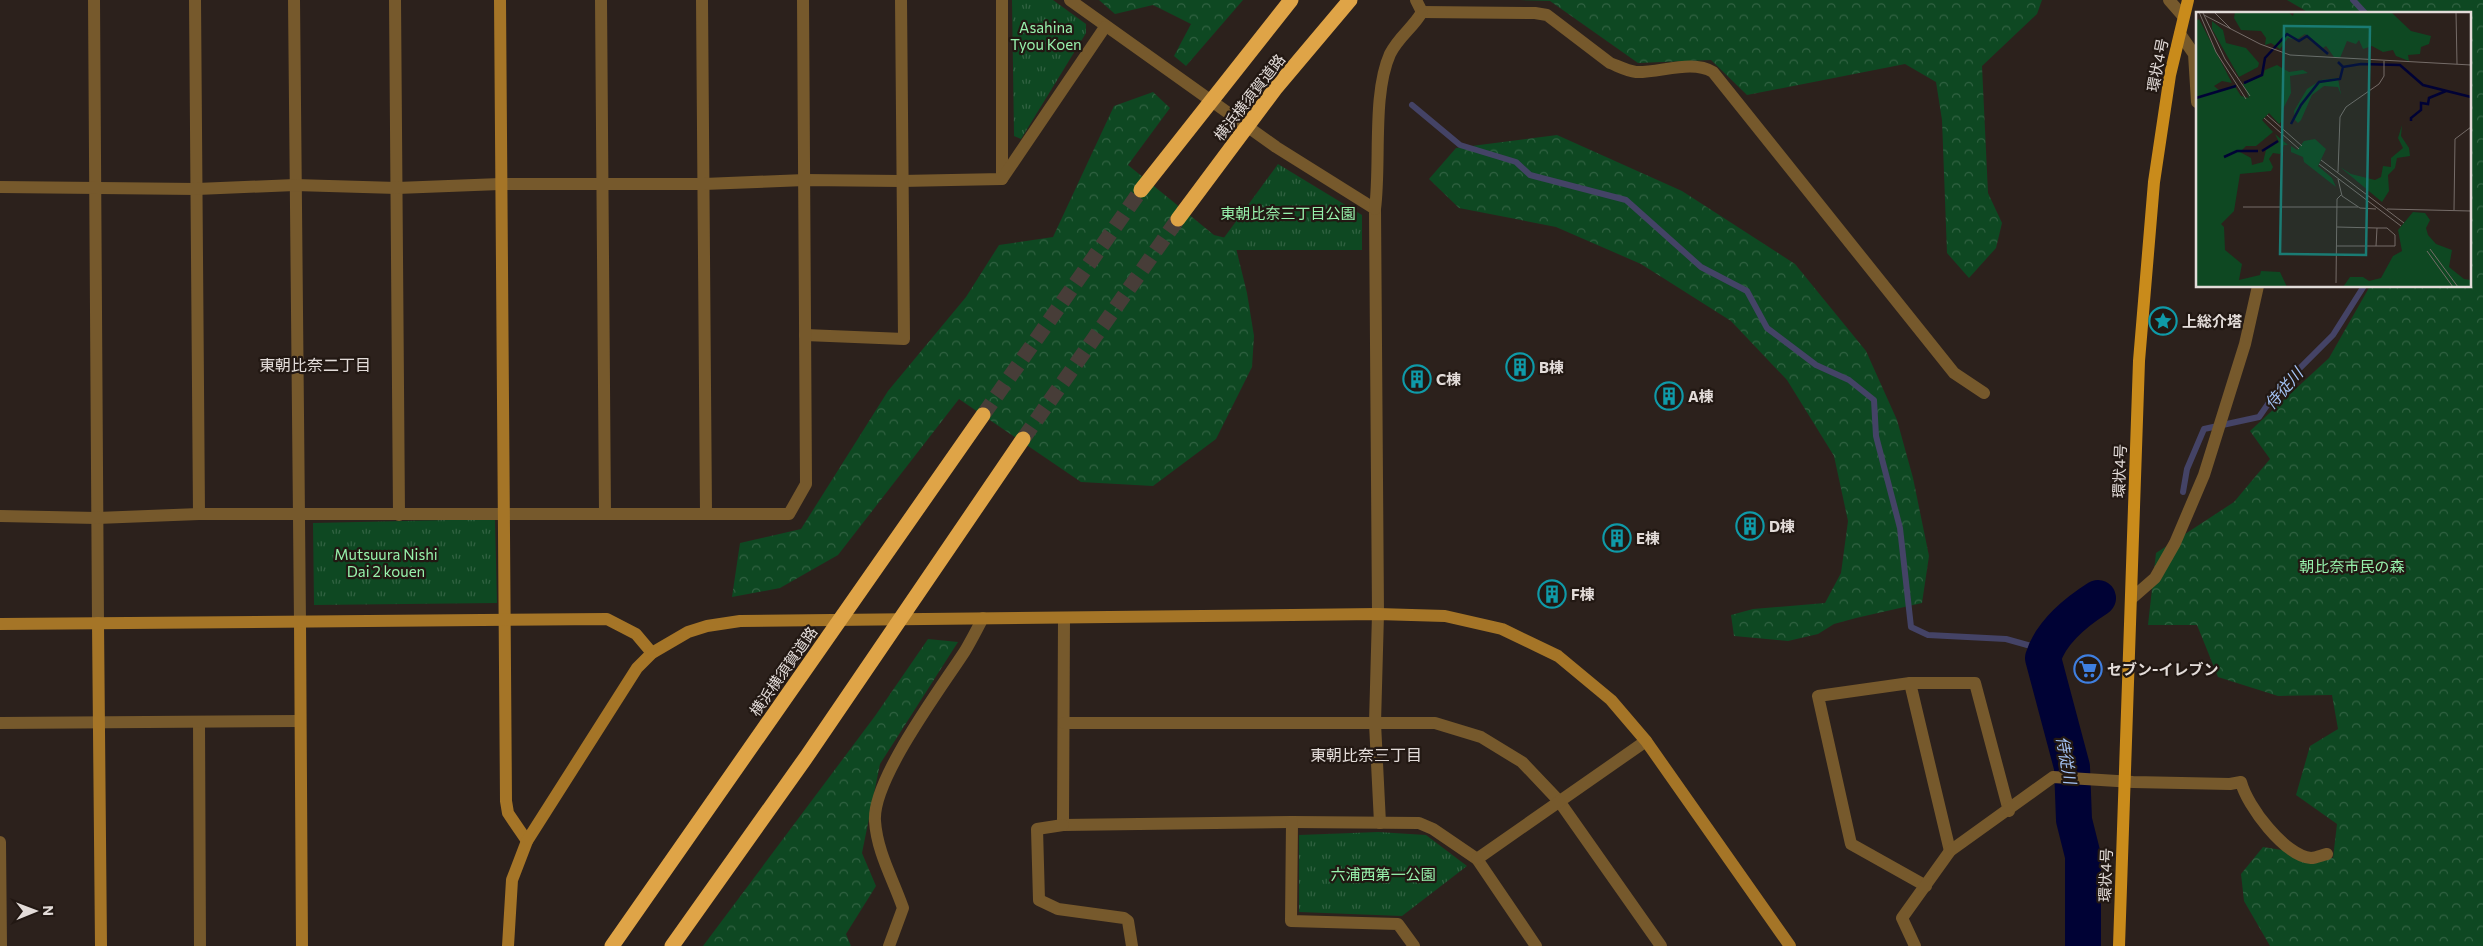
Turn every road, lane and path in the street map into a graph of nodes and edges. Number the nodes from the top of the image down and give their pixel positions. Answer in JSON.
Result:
{"nodes":[{"id":1,"x":94,"y":0,"type":"edge"},
{"id":2,"x":195,"y":0,"type":"edge"},
{"id":3,"x":294,"y":0,"type":"edge"},
{"id":4,"x":395,"y":0,"type":"edge"},
{"id":5,"x":500,"y":0,"type":"edge"},
{"id":6,"x":602,"y":0,"type":"edge"},
{"id":7,"x":702,"y":0,"type":"edge"},
{"id":8,"x":803,"y":0,"type":"edge"},
{"id":9,"x":901,"y":0,"type":"edge"},
{"id":10,"x":1002,"y":0,"type":"edge"},
{"id":11,"x":1070,"y":0,"type":"edge"},
{"id":12,"x":1291,"y":0,"type":"edge"},
{"id":13,"x":1350,"y":0,"type":"edge"},
{"id":14,"x":2169,"y":0,"type":"edge"},
{"id":15,"x":2188,"y":0,"type":"edge"},
{"id":16,"x":1419,"y":6,"type":"edge"},
{"id":17,"x":2183,"y":16,"type":"junction"},
{"id":18,"x":1105,"y":27,"type":"junction"},
{"id":19,"x":2180,"y":34,"type":"junction"},
{"id":20,"x":2196,"y":86,"type":"edge"},
{"id":21,"x":1002,"y":179,"type":"junction"},
{"id":22,"x":805,"y":180,"type":"junction"},
{"id":23,"x":901,"y":182,"type":"junction"},
{"id":24,"x":603,"y":183,"type":"junction"},
{"id":25,"x":500,"y":184,"type":"junction"},
{"id":26,"x":704,"y":184,"type":"junction"},
{"id":27,"x":295,"y":185,"type":"junction"},
{"id":28,"x":0,"y":187,"type":"edge"},
{"id":29,"x":96,"y":188,"type":"junction"},
{"id":30,"x":397,"y":188,"type":"junction"},
{"id":31,"x":197,"y":189,"type":"junction"},
{"id":32,"x":1140,"y":190,"type":"tunnel mouth"},
{"id":33,"x":1374,"y":209,"type":"junction"},
{"id":34,"x":1178,"y":219,"type":"tunnel mouth"},
{"id":35,"x":2258,"y":288,"type":"edge"},
{"id":36,"x":805,"y":335,"type":"junction"},
{"id":37,"x":1984,"y":393,"type":"dead end"},
{"id":38,"x":983,"y":415,"type":"tunnel mouth"},
{"id":39,"x":1023,"y":439,"type":"tunnel mouth"},
{"id":40,"x":706,"y":512,"type":"junction"},
{"id":41,"x":199,"y":514,"type":"junction"},
{"id":42,"x":300,"y":514,"type":"junction"},
{"id":43,"x":504,"y":514,"type":"junction"},
{"id":44,"x":605,"y":514,"type":"junction"},
{"id":45,"x":399,"y":515,"type":"junction"},
{"id":46,"x":0,"y":516,"type":"edge"},
{"id":47,"x":97,"y":518,"type":"junction"},
{"id":48,"x":2131,"y":599,"type":"junction"},
{"id":49,"x":1378,"y":614,"type":"junction"},
{"id":50,"x":984,"y":618,"type":"junction"},
{"id":51,"x":1064,"y":619,"type":"junction"},
{"id":52,"x":505,"y":620,"type":"junction"},
{"id":53,"x":300,"y":622,"type":"junction"},
{"id":54,"x":98,"y":623,"type":"junction"},
{"id":55,"x":0,"y":624,"type":"edge"},
{"id":56,"x":652,"y":653,"type":"junction"},
{"id":57,"x":1910,"y":683,"type":"junction"},
{"id":58,"x":300,"y":721,"type":"junction"},
{"id":59,"x":99,"y":722,"type":"junction"},
{"id":60,"x":199,"y":722,"type":"junction"},
{"id":61,"x":0,"y":723,"type":"edge"},
{"id":62,"x":1064,"y":723,"type":"junction"},
{"id":63,"x":1375,"y":723,"type":"junction"},
{"id":64,"x":1646,"y":741,"type":"junction"},
{"id":65,"x":2125,"y":780,"type":"junction"},
{"id":66,"x":1559,"y":801,"type":"junction"},
{"id":67,"x":2009,"y":811,"type":"junction"},
{"id":68,"x":1292,"y":822,"type":"junction"},
{"id":69,"x":1380,"y":823,"type":"junction"},
{"id":70,"x":1063,"y":825,"type":"junction"},
{"id":71,"x":527,"y":841,"type":"junction"},
{"id":72,"x":0,"y":842,"type":"edge"},
{"id":73,"x":1950,"y":851,"type":"junction"},
{"id":74,"x":2327,"y":854,"type":"dead end"},
{"id":75,"x":1477,"y":859,"type":"junction"},
{"id":76,"x":1926,"y":886,"type":"junction"},
{"id":77,"x":1,"y":946,"type":"edge"},
{"id":78,"x":100,"y":946,"type":"edge"},
{"id":79,"x":200,"y":946,"type":"edge"},
{"id":80,"x":302,"y":946,"type":"edge"},
{"id":81,"x":508,"y":946,"type":"edge"},
{"id":82,"x":612,"y":946,"type":"edge"},
{"id":83,"x":672,"y":946,"type":"edge"},
{"id":84,"x":889,"y":946,"type":"edge"},
{"id":85,"x":1132,"y":946,"type":"edge"},
{"id":86,"x":1414,"y":946,"type":"edge"},
{"id":87,"x":1536,"y":946,"type":"edge"},
{"id":88,"x":1660,"y":946,"type":"edge"},
{"id":89,"x":1790,"y":946,"type":"edge"},
{"id":90,"x":1915,"y":946,"type":"edge"},
{"id":91,"x":2119,"y":946,"type":"edge"}],
"edges":[{"from":1,"to":29,"type":"street"},
{"from":2,"to":31,"type":"street"},
{"from":3,"to":27,"type":"street"},
{"from":4,"to":30,"type":"street"},
{"from":5,"to":25,"type":"street"},
{"from":6,"to":24,"type":"street"},
{"from":7,"to":26,"type":"street"},
{"from":8,"to":22,"type":"street"},
{"from":9,"to":23,"type":"street"},
{"from":10,"to":21,"type":"street"},
{"from":11,"to":18,"type":"street"},
{"from":12,"to":32,"type":"highway","name":"横浜横須賀道路"},
{"from":13,"to":34,"type":"highway","name":"横浜横須賀道路"},
{"from":14,"to":17,"type":"street"},
{"from":15,"to":17,"type":"main road","name":"環状4号"},
{"from":16,"to":33,"type":"street"},
{"from":16,"to":37,"type":"street"},
{"from":17,"to":19,"type":"main road","name":"環状4号"},
{"from":18,"to":21,"type":"street"},
{"from":18,"to":33,"type":"street"},
{"from":19,"to":20,"type":"street"},
{"from":19,"to":48,"type":"main road","name":"環状4号"},
{"from":21,"to":23,"type":"street"},
{"from":22,"to":23,"type":"street"},
{"from":22,"to":26,"type":"street"},
{"from":22,"to":36,"type":"street"},
{"from":23,"to":36,"type":"street"},
{"from":24,"to":25,"type":"street"},
{"from":24,"to":26,"type":"street"},
{"from":24,"to":44,"type":"street"},
{"from":25,"to":30,"type":"street"},
{"from":25,"to":43,"type":"street"},
{"from":26,"to":40,"type":"street"},
{"from":27,"to":30,"type":"street"},
{"from":27,"to":31,"type":"street"},
{"from":27,"to":42,"type":"street"},
{"from":28,"to":29,"type":"street"},
{"from":29,"to":31,"type":"street"},
{"from":29,"to":47,"type":"street"},
{"from":30,"to":45,"type":"street"},
{"from":31,"to":41,"type":"street"},
{"from":33,"to":49,"type":"street"},
{"from":35,"to":48,"type":"street"},
{"from":36,"to":40,"type":"street"},
{"from":38,"to":82,"type":"highway","name":"横浜横須賀道路"},
{"from":39,"to":83,"type":"highway"},
{"from":40,"to":44,"type":"street"},
{"from":41,"to":42,"type":"street"},
{"from":41,"to":47,"type":"street"},
{"from":42,"to":45,"type":"street"},
{"from":42,"to":53,"type":"street"},
{"from":43,"to":44,"type":"street"},
{"from":43,"to":45,"type":"street"},
{"from":43,"to":52,"type":"street"},
{"from":46,"to":47,"type":"street"},
{"from":47,"to":54,"type":"street"},
{"from":48,"to":65,"type":"main road","name":"環状4号"},
{"from":49,"to":51,"type":"street"},
{"from":49,"to":63,"type":"street"},
{"from":49,"to":64,"type":"street"},
{"from":50,"to":51,"type":"street"},
{"from":50,"to":56,"type":"street"},
{"from":50,"to":84,"type":"street"},
{"from":51,"to":62,"type":"street"},
{"from":52,"to":53,"type":"street"},
{"from":52,"to":56,"type":"street"},
{"from":52,"to":71,"type":"street"},
{"from":53,"to":54,"type":"street"},
{"from":53,"to":58,"type":"street"},
{"from":54,"to":55,"type":"street"},
{"from":54,"to":59,"type":"street"},
{"from":56,"to":71,"type":"street"},
{"from":57,"to":67,"type":"street"},
{"from":57,"to":73,"type":"street"},
{"from":57,"to":76,"type":"street"},
{"from":58,"to":60,"type":"street"},
{"from":58,"to":80,"type":"street"},
{"from":59,"to":60,"type":"street"},
{"from":59,"to":61,"type":"street"},
{"from":59,"to":78,"type":"street"},
{"from":60,"to":79,"type":"street"},
{"from":62,"to":63,"type":"street"},
{"from":62,"to":70,"type":"street"},
{"from":63,"to":66,"type":"street"},
{"from":63,"to":69,"type":"street"},
{"from":64,"to":66,"type":"street"},
{"from":64,"to":89,"type":"street"},
{"from":65,"to":67,"type":"street"},
{"from":65,"to":74,"type":"street"},
{"from":65,"to":91,"type":"main road","name":"環状4号"},
{"from":66,"to":75,"type":"street"},
{"from":66,"to":88,"type":"street"},
{"from":67,"to":73,"type":"street"},
{"from":68,"to":69,"type":"street"},
{"from":68,"to":70,"type":"street"},
{"from":68,"to":86,"type":"street"},
{"from":69,"to":75,"type":"street"},
{"from":70,"to":85,"type":"street"},
{"from":71,"to":81,"type":"street"},
{"from":72,"to":77,"type":"street"},
{"from":73,"to":76,"type":"street"},
{"from":75,"to":87,"type":"street"},
{"from":76,"to":90,"type":"street"}]}
